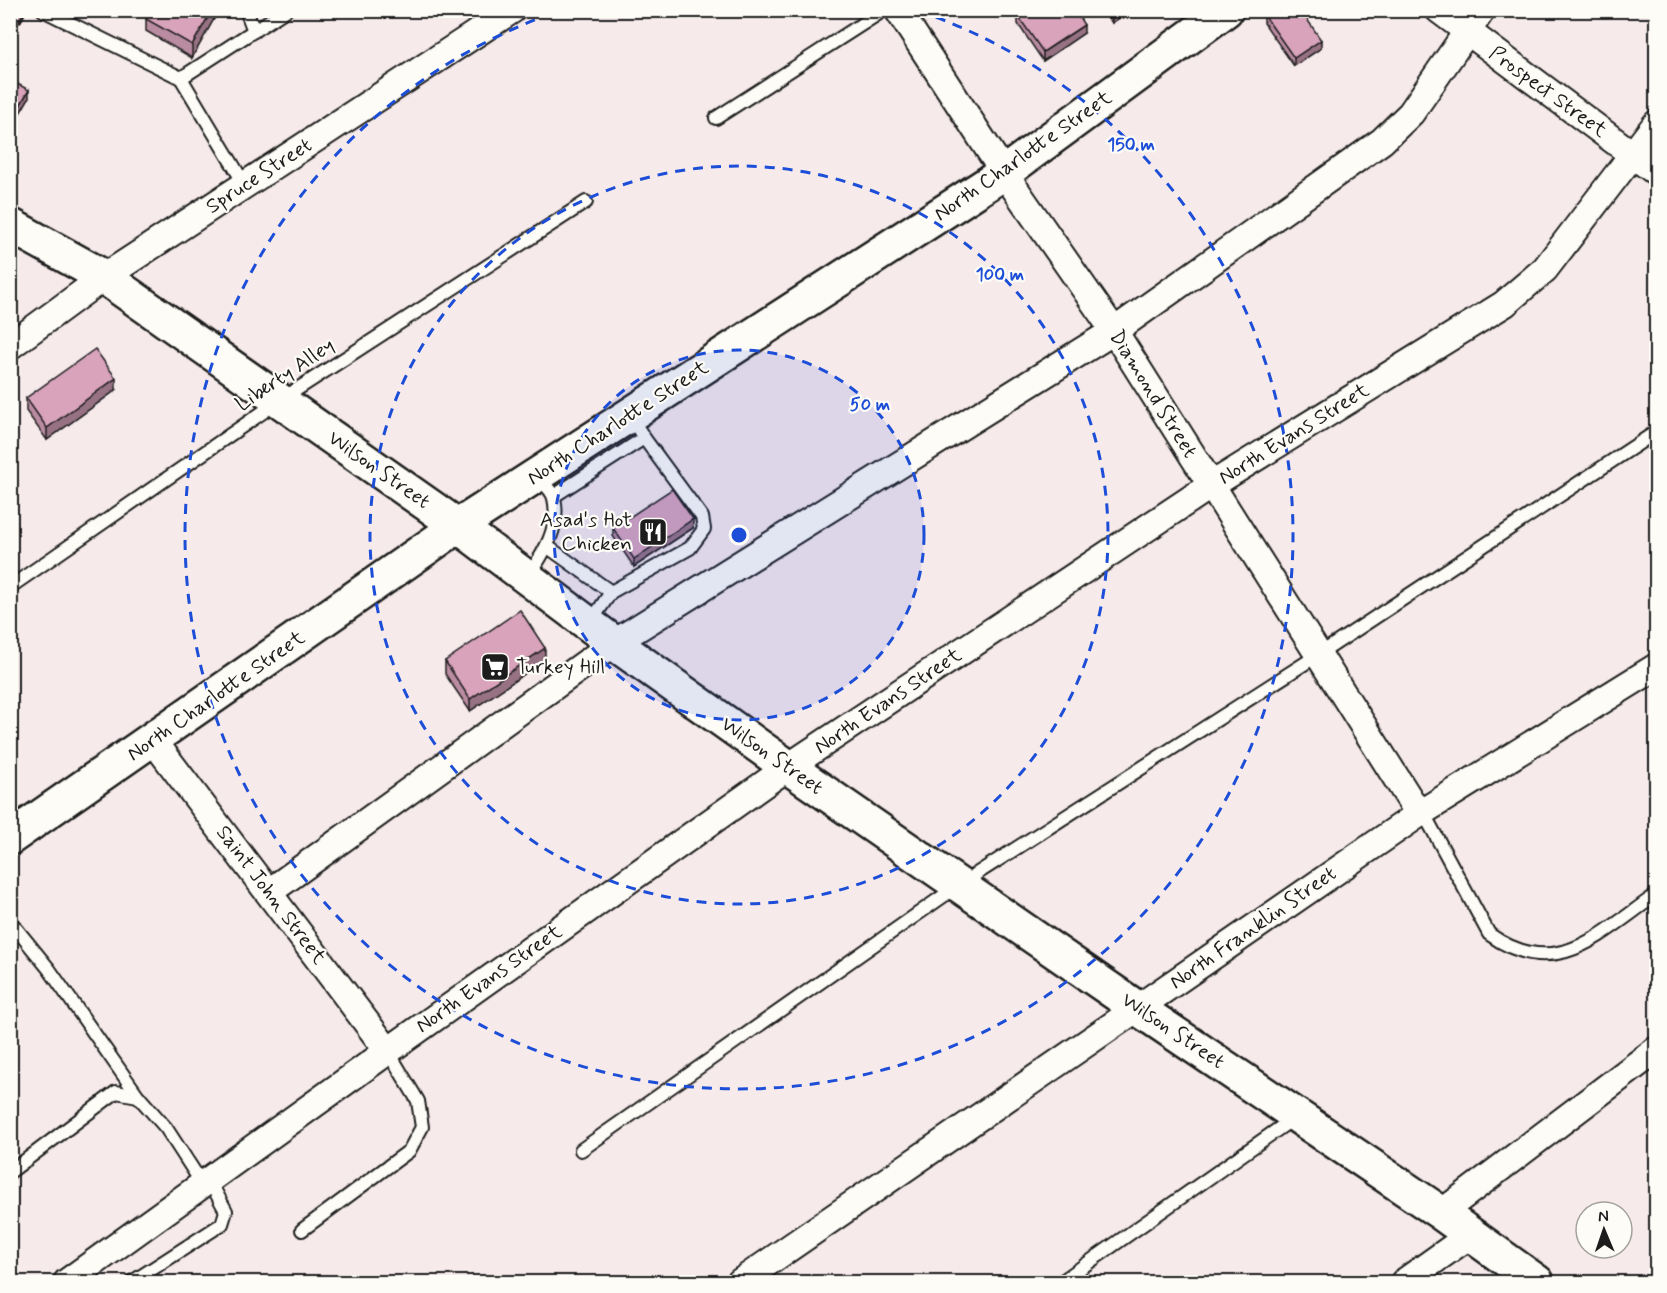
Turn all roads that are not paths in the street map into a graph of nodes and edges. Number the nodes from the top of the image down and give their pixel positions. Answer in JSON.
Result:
{"nodes":[{"id":1,"x":44,"y":10,"type":"edge"},
{"id":2,"x":246,"y":10,"type":"edge"},
{"id":3,"x":286,"y":10,"type":"edge"},
{"id":4,"x":512,"y":10,"type":"edge"},
{"id":5,"x":884,"y":10,"type":"edge"},
{"id":6,"x":898,"y":10,"type":"edge"},
{"id":7,"x":1226,"y":10,"type":"edge"},
{"id":8,"x":1439,"y":10,"type":"edge"},
{"id":9,"x":1482,"y":10,"type":"edge"},
{"id":10,"x":254,"y":31,"type":"junction"},
{"id":11,"x":1466,"y":32,"type":"junction"},
{"id":12,"x":180,"y":78,"type":"junction"},
{"id":13,"x":716,"y":118,"type":"dead end"},
{"id":14,"x":1656,"y":124,"type":"edge"},
{"id":15,"x":1634,"y":155,"type":"junction"},
{"id":16,"x":1656,"y":172,"type":"edge"},
{"id":17,"x":1004,"y":173,"type":"junction"},
{"id":18,"x":245,"y":185,"type":"junction"},
{"id":19,"x":586,"y":202,"type":"dead end"},
{"id":20,"x":10,"y":225,"type":"edge"},
{"id":21,"x":104,"y":278,"type":"junction"},
{"id":22,"x":1114,"y":331,"type":"junction"},
{"id":23,"x":10,"y":346,"type":"edge"},
{"id":24,"x":279,"y":400,"type":"junction"},
{"id":25,"x":637,"y":427,"type":"junction"},
{"id":26,"x":1656,"y":432,"type":"edge"},
{"id":27,"x":546,"y":486,"type":"junction"},
{"id":28,"x":1210,"y":486,"type":"junction"},
{"id":29,"x":459,"y":526,"type":"junction"},
{"id":30,"x":548,"y":547,"type":"junction"},
{"id":31,"x":527,"y":578,"type":"junction"},
{"id":32,"x":10,"y":587,"type":"edge"},
{"id":33,"x":611,"y":591,"type":"junction"},
{"id":34,"x":602,"y":634,"type":"junction"},
{"id":35,"x":1318,"y":655,"type":"junction"},
{"id":36,"x":1656,"y":667,"type":"edge"},
{"id":37,"x":153,"y":740,"type":"junction"},
{"id":38,"x":788,"y":767,"type":"junction"},
{"id":39,"x":1421,"y":813,"type":"junction"},
{"id":40,"x":10,"y":838,"type":"edge"},
{"id":41,"x":959,"y":885,"type":"junction"},
{"id":42,"x":269,"y":892,"type":"junction"},
{"id":43,"x":1656,"y":895,"type":"edge"},
{"id":44,"x":10,"y":921,"type":"edge"},
{"id":45,"x":1137,"y":1008,"type":"junction"},
{"id":46,"x":1656,"y":1050,"type":"edge"},
{"id":47,"x":388,"y":1051,"type":"junction"},
{"id":48,"x":138,"y":1096,"type":"junction"},
{"id":49,"x":1298,"y":1116,"type":"junction"},
{"id":50,"x":581,"y":1150,"type":"dead end"},
{"id":51,"x":10,"y":1172,"type":"edge"},
{"id":52,"x":206,"y":1183,"type":"junction"},
{"id":53,"x":1441,"y":1213,"type":"junction"},
{"id":54,"x":302,"y":1230,"type":"dead end"},
{"id":55,"x":1470,"y":1235,"type":"junction"},
{"id":56,"x":67,"y":1282,"type":"edge"},
{"id":57,"x":132,"y":1282,"type":"edge"},
{"id":58,"x":740,"y":1282,"type":"edge"},
{"id":59,"x":1061,"y":1282,"type":"edge"},
{"id":60,"x":1404,"y":1282,"type":"edge"},
{"id":61,"x":1537,"y":1282,"type":"edge"}],
"edges":[{"from":1,"to":12,"type":"lane"},
{"from":2,"to":10,"type":"lane"},
{"from":3,"to":10,"type":"lane"},
{"from":4,"to":18,"type":"street","name":"Spruce Street"},
{"from":5,"to":13,"type":"lane"},
{"from":6,"to":17,"type":"street","name":"Diamond Street"},
{"from":7,"to":17,"type":"street","name":"North Charlotte Street"},
{"from":8,"to":11,"type":"street","name":"Prospect Street"},
{"from":9,"to":11,"type":"street"},
{"from":10,"to":12,"type":"lane"},
{"from":11,"to":15,"type":"street","name":"Prospect Street"},
{"from":11,"to":22,"type":"street"},
{"from":12,"to":18,"type":"lane"},
{"from":14,"to":15,"type":"street","name":"North Evans Street"},
{"from":15,"to":16,"type":"street","name":"Prospect Street"},
{"from":15,"to":28,"type":"street","name":"North Evans Street"},
{"from":17,"to":22,"type":"street","name":"Diamond Street"},
{"from":17,"to":25,"type":"street","name":"North Charlotte Street"},
{"from":18,"to":21,"type":"street","name":"Spruce Street"},
{"from":19,"to":24,"type":"lane","name":"Liberty Alley"},
{"from":20,"to":21,"type":"street","name":"Wilson Street"},
{"from":21,"to":23,"type":"street","name":"Spruce Street"},
{"from":21,"to":24,"type":"street","name":"Wilson Street"},
{"from":22,"to":28,"type":"street","name":"Diamond Street"},
{"from":22,"to":34,"type":"street"},
{"from":24,"to":29,"type":"street","name":"Wilson Street"},
{"from":24,"to":32,"type":"lane","name":"Liberty Alley"},
{"from":25,"to":27,"type":"street","name":"North Charlotte Street"},
{"from":25,"to":33,"type":"lane"},
{"from":26,"to":35,"type":"lane"},
{"from":27,"to":29,"type":"street","name":"North Charlotte Street"},
{"from":27,"to":30,"type":"lane"},
{"from":28,"to":35,"type":"street","name":"Diamond Street"},
{"from":28,"to":38,"type":"street","name":"North Evans Street"},
{"from":29,"to":31,"type":"street","name":"Wilson Street"},
{"from":29,"to":37,"type":"street","name":"North Charlotte Street"},
{"from":30,"to":31,"type":"lane"},
{"from":30,"to":33,"type":"lane"},
{"from":31,"to":34,"type":"street","name":"Wilson Street"},
{"from":33,"to":34,"type":"lane"},
{"from":34,"to":38,"type":"street","name":"Wilson Street"},
{"from":34,"to":42,"type":"street"},
{"from":35,"to":39,"type":"street","name":"Diamond Street"},
{"from":35,"to":41,"type":"lane"},
{"from":36,"to":39,"type":"street","name":"North Franklin Street"},
{"from":37,"to":40,"type":"street","name":"North Charlotte Street"},
{"from":37,"to":42,"type":"street","name":"Saint John Street"},
{"from":38,"to":41,"type":"street","name":"Wilson Street"},
{"from":38,"to":47,"type":"street","name":"North Evans Street"},
{"from":39,"to":43,"type":"lane"},
{"from":39,"to":45,"type":"street","name":"North Franklin Street"},
{"from":41,"to":45,"type":"street","name":"Wilson Street"},
{"from":41,"to":50,"type":"lane"},
{"from":42,"to":47,"type":"street","name":"Saint John Street"},
{"from":44,"to":48,"type":"lane"},
{"from":45,"to":49,"type":"street","name":"Wilson Street"},
{"from":45,"to":58,"type":"street","name":"North Franklin Street"},
{"from":46,"to":53,"type":"street"},
{"from":47,"to":52,"type":"street","name":"North Evans Street"},
{"from":47,"to":54,"type":"lane"},
{"from":48,"to":51,"type":"lane"},
{"from":48,"to":52,"type":"lane"},
{"from":49,"to":53,"type":"street","name":"Wilson Street"},
{"from":49,"to":59,"type":"lane"},
{"from":52,"to":56,"type":"street","name":"North Evans Street"},
{"from":52,"to":57,"type":"lane"},
{"from":53,"to":55,"type":"street","name":"Wilson Street"},
{"from":55,"to":60,"type":"street"},
{"from":55,"to":61,"type":"street","name":"Wilson Street"}]}
